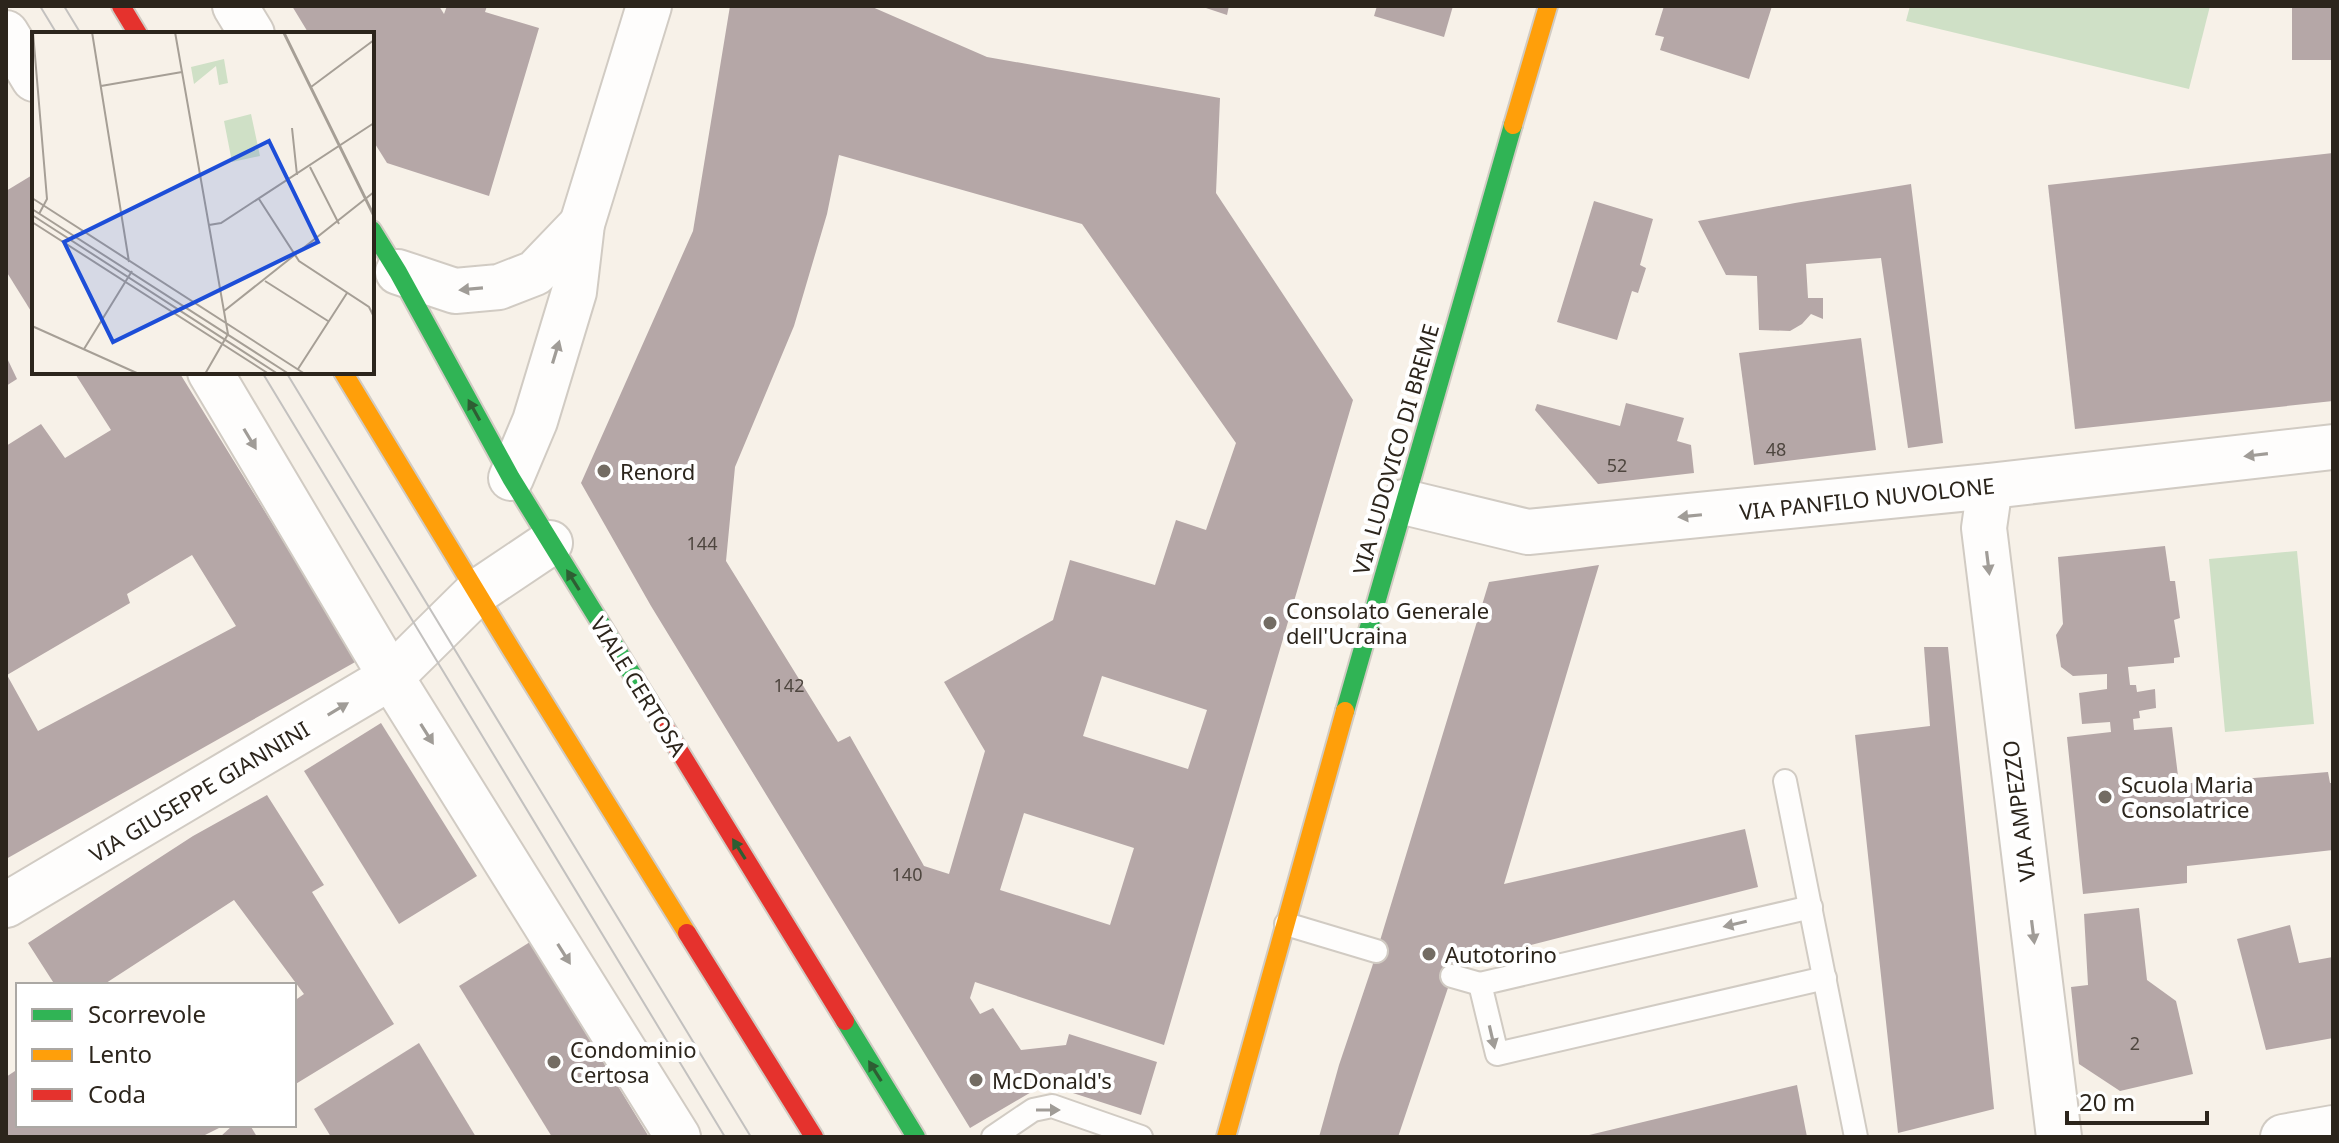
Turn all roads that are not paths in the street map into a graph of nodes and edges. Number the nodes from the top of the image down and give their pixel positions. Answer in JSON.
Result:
{"nodes":[{"id":1,"x":121,"y":6,"type":"edge"},
{"id":2,"x":235,"y":6,"type":"edge"},
{"id":3,"x":649,"y":6,"type":"edge"},
{"id":4,"x":1548,"y":6,"type":"edge"},
{"id":5,"x":137,"y":32,"type":"edge"},
{"id":6,"x":251,"y":32,"type":"edge"},
{"id":7,"x":6,"y":33,"type":"edge"},
{"id":8,"x":32,"y":76,"type":"edge"},
{"id":9,"x":582,"y":224,"type":"junction"},
{"id":10,"x":374,"y":233,"type":"edge"},
{"id":11,"x":398,"y":272,"type":"junction"},
{"id":12,"x":211,"y":374,"type":"edge"},
{"id":13,"x":344,"y":374,"type":"edge"},
{"id":14,"x":2333,"y":447,"type":"edge"},
{"id":15,"x":511,"y":478,"type":"junction"},
{"id":16,"x":1990,"y":486,"type":"junction"},
{"id":17,"x":1404,"y":502,"type":"junction"},
{"id":18,"x":550,"y":543,"type":"junction"},
{"id":19,"x":477,"y":592,"type":"junction"},
{"id":20,"x":391,"y":677,"type":"junction"},
{"id":21,"x":1785,"y":781,"type":"dead end"},
{"id":22,"x":6,"y":905,"type":"edge"},
{"id":23,"x":1811,"y":907,"type":"junction"},
{"id":24,"x":1286,"y":924,"type":"junction"},
{"id":25,"x":1376,"y":951,"type":"dead end"},
{"id":26,"x":1452,"y":976,"type":"dead end"},
{"id":27,"x":1825,"y":978,"type":"junction"},
{"id":28,"x":1480,"y":984,"type":"junction"},
{"id":29,"x":2333,"y":1128,"type":"edge"},
{"id":30,"x":678,"y":1137,"type":"edge"},
{"id":31,"x":814,"y":1137,"type":"edge"},
{"id":32,"x":916,"y":1137,"type":"edge"},
{"id":33,"x":993,"y":1137,"type":"edge"},
{"id":34,"x":1141,"y":1137,"type":"edge"},
{"id":35,"x":1226,"y":1137,"type":"edge"},
{"id":36,"x":1856,"y":1137,"type":"edge"},
{"id":37,"x":2059,"y":1137,"type":"edge"},
{"id":38,"x":2283,"y":1137,"type":"edge"}],
"edges":[{"from":1,"to":5,"type":"street"},
{"from":2,"to":6,"type":"street"},
{"from":3,"to":9,"type":"street"},
{"from":4,"to":17,"type":"street","name":"VIA LUDOVICO DI BREME"},
{"from":7,"to":8,"type":"street"},
{"from":9,"to":11,"type":"street","one_way":true},
{"from":15,"to":9,"type":"street","one_way":true},
{"from":10,"to":11,"type":"street","name":"VIALE CERTOSA"},
{"from":15,"to":11,"type":"street","name":"VIALE CERTOSA","one_way":true},
{"from":12,"to":20,"type":"street","one_way":true},
{"from":13,"to":19,"type":"street"},
{"from":14,"to":16,"type":"street","name":"VIA PANFILO NUVOLONE","one_way":true},
{"from":15,"to":18,"type":"street","name":"VIALE CERTOSA"},
{"from":16,"to":17,"type":"street","name":"VIA PANFILO NUVOLONE","one_way":true},
{"from":16,"to":37,"type":"street","name":"VIA AMPEZZO","one_way":true},
{"from":17,"to":24,"type":"street","name":"VIA LUDOVICO DI BREME"},
{"from":18,"to":19,"type":"street","name":"VIA GIUSEPPE GIANNINI"},
{"from":32,"to":18,"type":"street","name":"VIALE CERTOSA","one_way":true},
{"from":19,"to":20,"type":"street","name":"VIA GIUSEPPE GIANNINI"},
{"from":19,"to":31,"type":"street"},
{"from":22,"to":20,"type":"street","name":"VIA GIUSEPPE GIANNINI","one_way":true},
{"from":20,"to":30,"type":"street","one_way":true},
{"from":21,"to":23,"type":"lane"},
{"from":23,"to":27,"type":"lane"},
{"from":23,"to":28,"type":"lane","one_way":true},
{"from":24,"to":25,"type":"lane"},
{"from":24,"to":35,"type":"street","name":"VIA LUDOVICO DI BREME"},
{"from":26,"to":28,"type":"lane"},
{"from":28,"to":27,"type":"lane","one_way":true},
{"from":27,"to":36,"type":"lane"},
{"from":29,"to":38,"type":"street"},
{"from":33,"to":34,"type":"lane","one_way":true}]}
